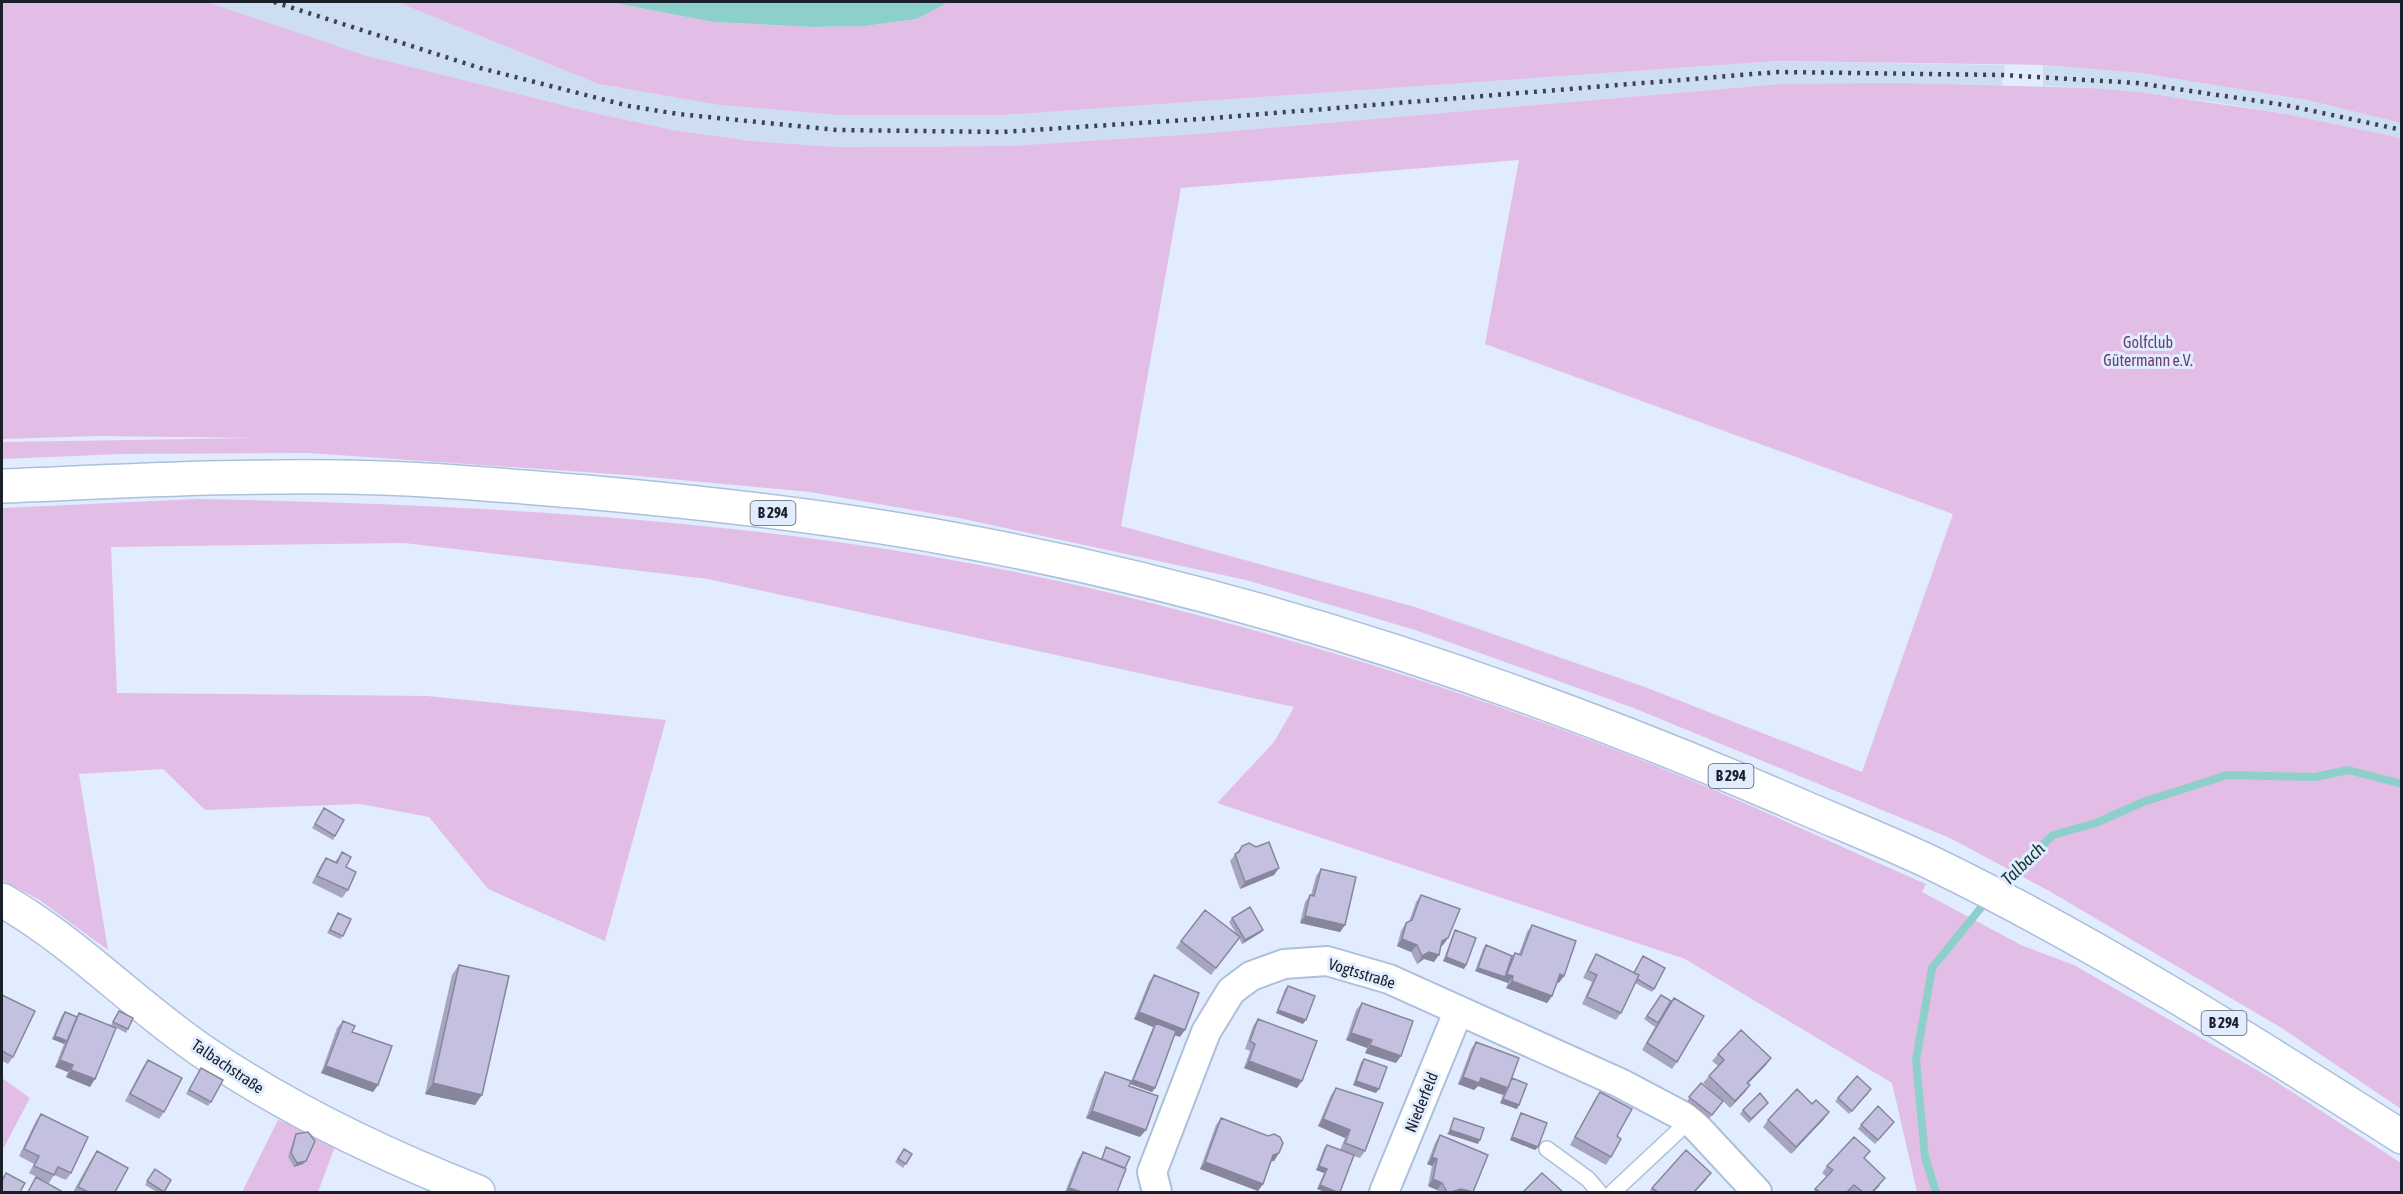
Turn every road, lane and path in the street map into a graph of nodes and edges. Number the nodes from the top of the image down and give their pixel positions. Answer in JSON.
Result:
{"nodes":[{"id":1,"x":2,"y":486,"type":"edge"},
{"id":2,"x":2,"y":900,"type":"edge"},
{"id":3,"x":1458,"y":1012,"type":"junction"},
{"id":4,"x":1690,"y":1119,"type":"junction"},
{"id":5,"x":2402,"y":1137,"type":"edge"},
{"id":6,"x":1547,"y":1149,"type":"dead end"},
{"id":7,"x":478,"y":1192,"type":"edge"},
{"id":8,"x":1157,"y":1192,"type":"edge"},
{"id":9,"x":1384,"y":1192,"type":"edge"},
{"id":10,"x":1599,"y":1192,"type":"edge"},
{"id":11,"x":1613,"y":1192,"type":"edge"},
{"id":12,"x":1757,"y":1192,"type":"edge"}],
"edges":[{"from":1,"to":5,"type":"main road","number":"B 294"},
{"from":2,"to":7,"type":"main road","name":"Talbachstraße"},
{"from":3,"to":4,"type":"street","name":"Vogtsstraße"},
{"from":3,"to":8,"type":"street","name":"Vogtsstraße"},
{"from":3,"to":9,"type":"street","name":"Niederfeld"},
{"from":4,"to":11,"type":"lane"},
{"from":4,"to":12,"type":"street","name":"Vogtsstraße"},
{"from":6,"to":10,"type":"lane"}]}
